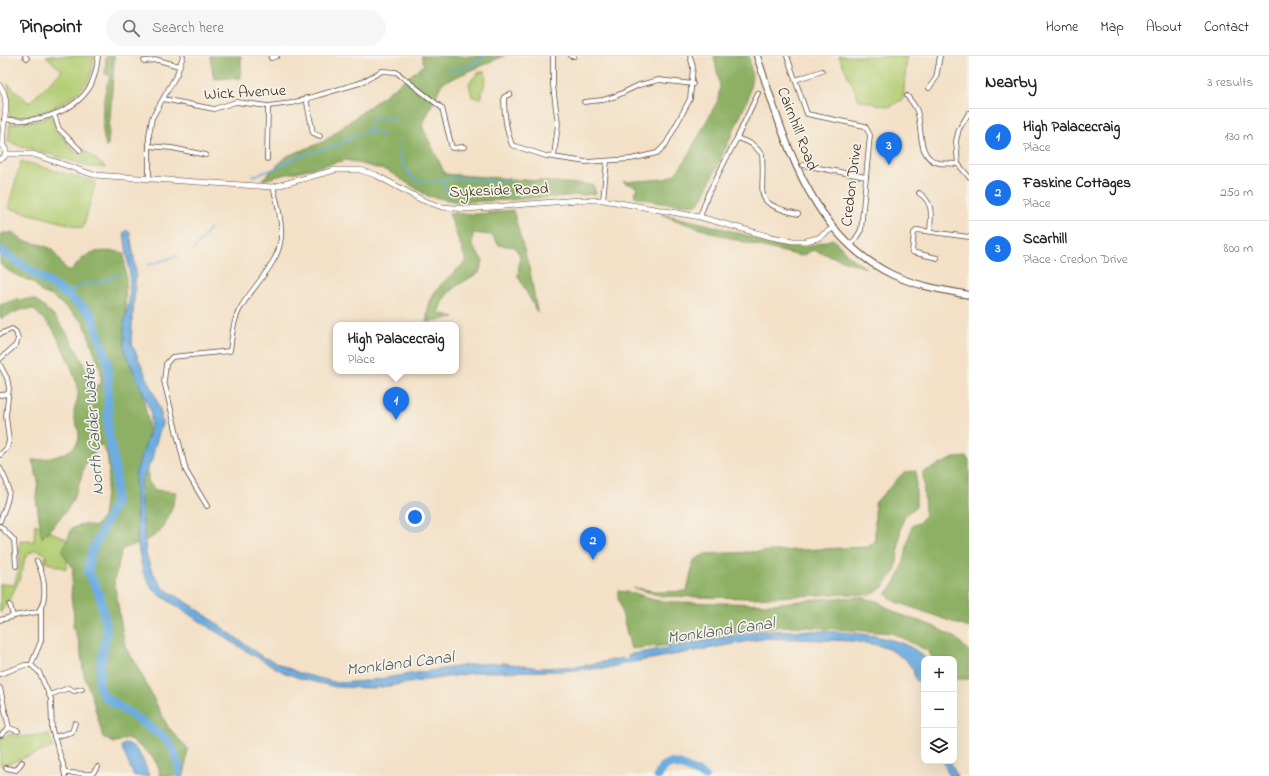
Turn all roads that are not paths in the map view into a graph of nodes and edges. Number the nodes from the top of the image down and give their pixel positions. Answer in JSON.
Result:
{"nodes":[{"id":1,"x":98,"y":56,"type":"edge"},
{"id":2,"x":183,"y":56,"type":"edge"},
{"id":3,"x":271,"y":56,"type":"edge"},
{"id":4,"x":277,"y":56,"type":"edge"},
{"id":5,"x":553,"y":56,"type":"edge"},
{"id":6,"x":571,"y":56,"type":"edge"},
{"id":7,"x":574,"y":56,"type":"edge"},
{"id":8,"x":690,"y":56,"type":"edge"},
{"id":9,"x":757,"y":56,"type":"edge"},
{"id":10,"x":787,"y":56,"type":"edge"},
{"id":11,"x":940,"y":56,"type":"edge"},
{"id":12,"x":144,"y":61,"type":"dead end"},
{"id":13,"x":179,"y":66,"type":"junction"},
{"id":14,"x":822,"y":71,"type":"dead end"},
{"id":15,"x":795,"y":80,"type":"junction"},
{"id":16,"x":693,"y":84,"type":"junction"},
{"id":17,"x":0,"y":86,"type":"edge"},
{"id":18,"x":929,"y":88,"type":"dead end"},
{"id":19,"x":758,"y":93,"type":"dead end"},
{"id":20,"x":510,"y":94,"type":"dead end"},
{"id":21,"x":906,"y":96,"type":"dead end"},
{"id":22,"x":306,"y":98,"type":"junction"},
{"id":23,"x":163,"y":99,"type":"junction"},
{"id":24,"x":584,"y":102,"type":"dead end"},
{"id":25,"x":268,"y":106,"type":"junction"},
{"id":26,"x":969,"y":113,"type":"edge"},
{"id":27,"x":54,"y":114,"type":"junction"},
{"id":28,"x":4,"y":119,"type":"junction"},
{"id":29,"x":320,"y":136,"type":"dead end"},
{"id":30,"x":1,"y":138,"type":"edge"},
{"id":31,"x":737,"y":138,"type":"junction"},
{"id":32,"x":150,"y":146,"type":"junction"},
{"id":33,"x":464,"y":147,"type":"dead end"},
{"id":34,"x":4,"y":149,"type":"edge"},
{"id":35,"x":80,"y":150,"type":"dead end"},
{"id":36,"x":206,"y":155,"type":"dead end"},
{"id":37,"x":554,"y":156,"type":"junction"},
{"id":38,"x":0,"y":159,"type":"edge"},
{"id":39,"x":267,"y":159,"type":"dead end"},
{"id":40,"x":607,"y":161,"type":"junction"},
{"id":41,"x":958,"y":164,"type":"junction"},
{"id":42,"x":803,"y":165,"type":"dead end"},
{"id":43,"x":149,"y":177,"type":"junction"},
{"id":44,"x":866,"y":177,"type":"junction"},
{"id":45,"x":969,"y":177,"type":"edge"},
{"id":46,"x":273,"y":187,"type":"junction"},
{"id":47,"x":919,"y":193,"type":"dead end"},
{"id":48,"x":603,"y":200,"type":"junction"},
{"id":49,"x":798,"y":214,"type":"dead end"},
{"id":50,"x":700,"y":216,"type":"junction"},
{"id":51,"x":833,"y":228,"type":"junction"},
{"id":52,"x":930,"y":231,"type":"junction"},
{"id":53,"x":969,"y":237,"type":"edge"},
{"id":54,"x":851,"y":246,"type":"junction"},
{"id":55,"x":937,"y":258,"type":"dead end"},
{"id":56,"x":969,"y":295,"type":"edge"},
{"id":57,"x":1,"y":337,"type":"edge"},
{"id":58,"x":0,"y":359,"type":"edge"},
{"id":59,"x":0,"y":365,"type":"edge"},
{"id":60,"x":8,"y":394,"type":"junction"},
{"id":61,"x":0,"y":395,"type":"edge"},
{"id":62,"x":0,"y":456,"type":"edge"},
{"id":63,"x":0,"y":468,"type":"edge"},
{"id":64,"x":207,"y":506,"type":"dead end"},
{"id":65,"x":0,"y":521,"type":"edge"},
{"id":66,"x":0,"y":526,"type":"edge"},
{"id":67,"x":37,"y":561,"type":"dead end"},
{"id":68,"x":16,"y":566,"type":"dead end"},
{"id":69,"x":10,"y":605,"type":"dead end"},
{"id":70,"x":41,"y":608,"type":"junction"},
{"id":71,"x":13,"y":616,"type":"junction"},
{"id":72,"x":0,"y":620,"type":"edge"},
{"id":73,"x":31,"y":665,"type":"junction"},
{"id":74,"x":0,"y":674,"type":"edge"},
{"id":75,"x":0,"y":688,"type":"edge"},
{"id":76,"x":82,"y":689,"type":"dead end"},
{"id":77,"x":49,"y":695,"type":"junction"},
{"id":78,"x":75,"y":723,"type":"dead end"},
{"id":79,"x":9,"y":728,"type":"junction"},
{"id":80,"x":18,"y":731,"type":"dead end"},
{"id":81,"x":1,"y":735,"type":"dead end"},
{"id":82,"x":54,"y":737,"type":"junction"},
{"id":83,"x":22,"y":762,"type":"dead end"},
{"id":84,"x":98,"y":767,"type":"dead end"},
{"id":85,"x":6,"y":768,"type":"dead end"},
{"id":86,"x":16,"y":770,"type":"junction"},
{"id":87,"x":65,"y":775,"type":"edge"},
{"id":88,"x":92,"y":775,"type":"edge"},
{"id":89,"x":18,"y":776,"type":"edge"}],
"edges":[{"from":1,"to":27,"type":"street"},
{"from":2,"to":13,"type":"street"},
{"from":3,"to":4,"type":"street"},
{"from":5,"to":37,"type":"street"},
{"from":6,"to":7,"type":"street"},
{"from":8,"to":16,"type":"street"},
{"from":9,"to":51,"type":"main road","name":"Cairnhill Road"},
{"from":10,"to":15,"type":"street","name":"Credon Drive"},
{"from":11,"to":18,"type":"street"},
{"from":12,"to":13,"type":"street"},
{"from":13,"to":23,"type":"street"},
{"from":14,"to":15,"type":"street"},
{"from":15,"to":44,"type":"street","name":"Credon Drive"},
{"from":16,"to":24,"type":"street"},
{"from":16,"to":40,"type":"street"},
{"from":17,"to":28,"type":"street"},
{"from":19,"to":31,"type":"street"},
{"from":20,"to":37,"type":"street"},
{"from":21,"to":41,"type":"street"},
{"from":22,"to":25,"type":"street","name":"Wick Avenue"},
{"from":22,"to":29,"type":"street"},
{"from":22,"to":33,"type":"street","name":"Wick Avenue"},
{"from":23,"to":25,"type":"street","name":"Wick Avenue"},
{"from":23,"to":32,"type":"street"},
{"from":25,"to":39,"type":"street"},
{"from":26,"to":41,"type":"street"},
{"from":27,"to":28,"type":"street"},
{"from":27,"to":35,"type":"street"},
{"from":28,"to":30,"type":"street"},
{"from":30,"to":34,"type":"street"},
{"from":31,"to":49,"type":"street"},
{"from":31,"to":50,"type":"street"},
{"from":32,"to":36,"type":"street"},
{"from":32,"to":43,"type":"street"},
{"from":34,"to":38,"type":"street"},
{"from":34,"to":43,"type":"street","name":"Sykeside Road"},
{"from":37,"to":40,"type":"street"},
{"from":40,"to":48,"type":"street"},
{"from":41,"to":45,"type":"street"},
{"from":42,"to":44,"type":"street"},
{"from":43,"to":46,"type":"street","name":"Sykeside Road"},
{"from":44,"to":54,"type":"street","name":"Credon Drive"},
{"from":46,"to":48,"type":"street","name":"Sykeside Road"},
{"from":46,"to":64,"type":"street"},
{"from":47,"to":52,"type":"street"},
{"from":48,"to":50,"type":"street","name":"Sykeside Road"},
{"from":50,"to":51,"type":"street","name":"Sykeside Road"},
{"from":51,"to":54,"type":"main road","name":"Cairnhill Road"},
{"from":52,"to":53,"type":"street"},
{"from":52,"to":55,"type":"street"},
{"from":54,"to":56,"type":"main road","name":"Cairnhill Road"},
{"from":57,"to":58,"type":"street"},
{"from":59,"to":60,"type":"street"},
{"from":60,"to":61,"type":"street"},
{"from":60,"to":62,"type":"street"},
{"from":63,"to":65,"type":"street"},
{"from":66,"to":68,"type":"street"},
{"from":67,"to":70,"type":"street"},
{"from":69,"to":71,"type":"street"},
{"from":70,"to":71,"type":"street"},
{"from":70,"to":73,"type":"street"},
{"from":71,"to":72,"type":"street"},
{"from":73,"to":74,"type":"street"},
{"from":73,"to":77,"type":"street"},
{"from":75,"to":79,"type":"street"},
{"from":76,"to":77,"type":"street"},
{"from":77,"to":82,"type":"street"},
{"from":78,"to":82,"type":"street"},
{"from":79,"to":80,"type":"street"},
{"from":79,"to":81,"type":"street"},
{"from":82,"to":87,"type":"street"},
{"from":83,"to":86,"type":"street"},
{"from":84,"to":88,"type":"street"},
{"from":85,"to":86,"type":"street"},
{"from":86,"to":89,"type":"street"},
{"from":87,"to":88,"type":"street"}]}
